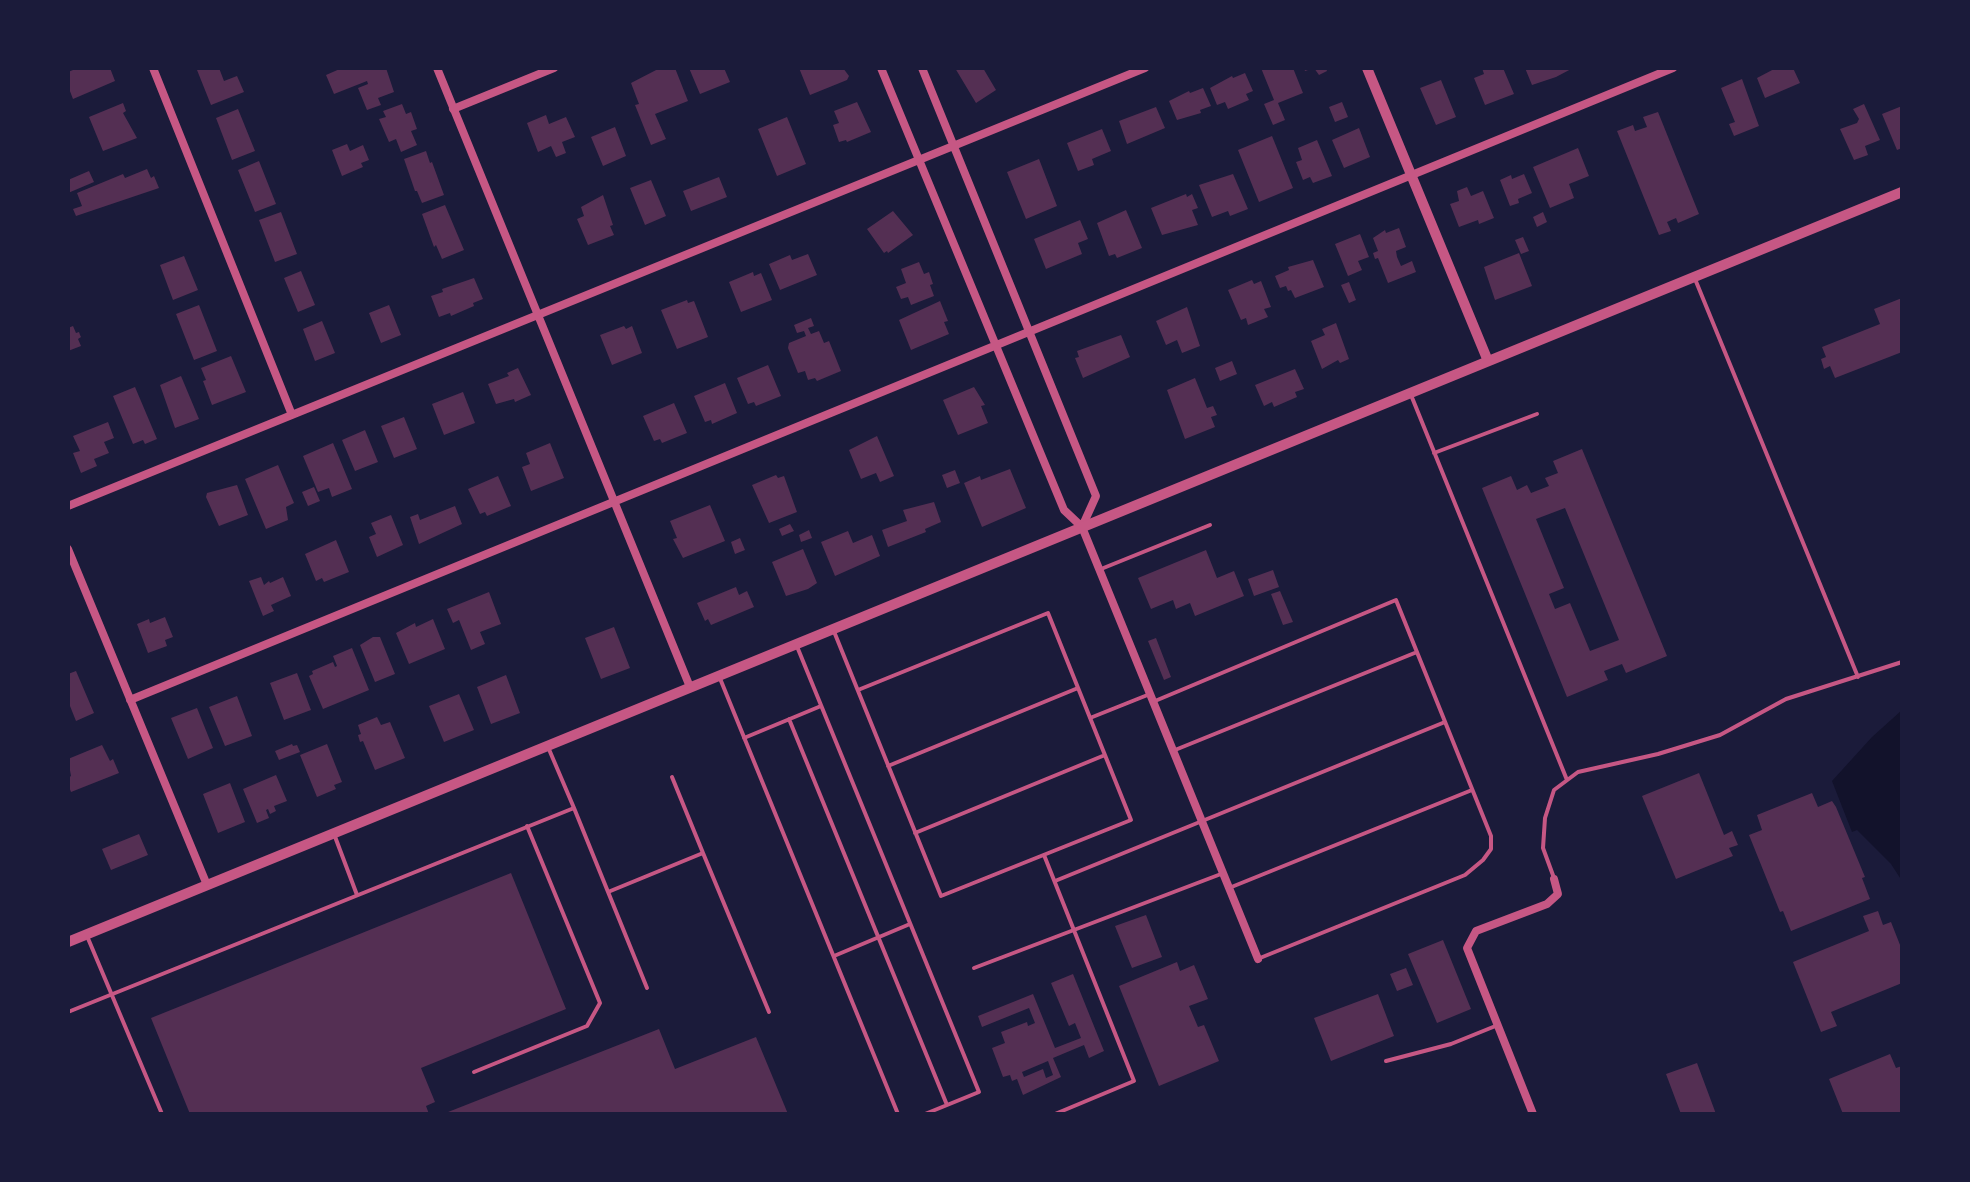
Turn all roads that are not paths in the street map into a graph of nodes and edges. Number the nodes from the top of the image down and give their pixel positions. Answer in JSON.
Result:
{"nodes":[{"id":1,"x":153,"y":68,"type":"edge"},
{"id":2,"x":437,"y":68,"type":"edge"},
{"id":3,"x":554,"y":68,"type":"edge"},
{"id":4,"x":881,"y":68,"type":"edge"},
{"id":5,"x":922,"y":68,"type":"edge"},
{"id":6,"x":1145,"y":68,"type":"edge"},
{"id":7,"x":1367,"y":68,"type":"edge"},
{"id":8,"x":1673,"y":68,"type":"edge"},
{"id":9,"x":453,"y":109,"type":"junction"},
{"id":10,"x":954,"y":146,"type":"junction"},
{"id":11,"x":919,"y":161,"type":"junction"},
{"id":12,"x":1411,"y":177,"type":"junction"},
{"id":13,"x":1902,"y":192,"type":"edge"},
{"id":14,"x":1694,"y":276,"type":"junction"},
{"id":15,"x":537,"y":316,"type":"junction"},
{"id":16,"x":1030,"y":332,"type":"junction"},
{"id":17,"x":995,"y":346,"type":"junction"},
{"id":18,"x":1488,"y":361,"type":"junction"},
{"id":19,"x":1410,"y":393,"type":"junction"},
{"id":20,"x":1537,"y":414,"type":"dead end"},
{"id":21,"x":292,"y":415,"type":"junction"},
{"id":22,"x":1434,"y":453,"type":"junction"},
{"id":23,"x":613,"y":501,"type":"junction"},
{"id":24,"x":68,"y":506,"type":"edge"},
{"id":25,"x":1210,"y":525,"type":"dead end"},
{"id":26,"x":1082,"y":527,"type":"junction"},
{"id":27,"x":68,"y":549,"type":"edge"},
{"id":28,"x":1099,"y":570,"type":"junction"},
{"id":29,"x":833,"y":629,"type":"junction"},
{"id":30,"x":795,"y":644,"type":"junction"},
{"id":31,"x":1417,"y":652,"type":"junction"},
{"id":32,"x":1902,"y":662,"type":"edge"},
{"id":33,"x":719,"y":675,"type":"junction"},
{"id":34,"x":1858,"y":677,"type":"junction"},
{"id":35,"x":690,"y":687,"type":"junction"},
{"id":36,"x":1078,"y":688,"type":"junction"},
{"id":37,"x":858,"y":690,"type":"junction"},
{"id":38,"x":1151,"y":698,"type":"junction"},
{"id":39,"x":130,"y":700,"type":"junction"},
{"id":40,"x":821,"y":706,"type":"junction"},
{"id":41,"x":1090,"y":718,"type":"junction"},
{"id":42,"x":789,"y":719,"type":"junction"},
{"id":43,"x":1445,"y":722,"type":"junction"},
{"id":44,"x":744,"y":738,"type":"junction"},
{"id":45,"x":548,"y":746,"type":"junction"},
{"id":46,"x":1173,"y":751,"type":"junction"},
{"id":47,"x":1105,"y":755,"type":"junction"},
{"id":48,"x":888,"y":766,"type":"junction"},
{"id":49,"x":672,"y":777,"type":"dead end"},
{"id":50,"x":1567,"y":780,"type":"junction"},
{"id":51,"x":1472,"y":789,"type":"junction"},
{"id":52,"x":574,"y":808,"type":"junction"},
{"id":53,"x":1202,"y":821,"type":"junction"},
{"id":54,"x":527,"y":826,"type":"junction"},
{"id":55,"x":915,"y":833,"type":"junction"},
{"id":56,"x":334,"y":834,"type":"junction"},
{"id":57,"x":703,"y":853,"type":"junction"},
{"id":58,"x":1044,"y":855,"type":"junction"},
{"id":59,"x":1223,"y":873,"type":"junction"},
{"id":60,"x":1554,"y":879,"type":"joint"},
{"id":61,"x":1055,"y":881,"type":"junction"},
{"id":62,"x":207,"y":885,"type":"junction"},
{"id":63,"x":1229,"y":888,"type":"junction"},
{"id":64,"x":608,"y":892,"type":"junction"},
{"id":65,"x":357,"y":895,"type":"junction"},
{"id":66,"x":910,"y":924,"type":"junction"},
{"id":67,"x":1074,"y":930,"type":"junction"},
{"id":68,"x":86,"y":935,"type":"junction"},
{"id":69,"x":879,"y":937,"type":"junction"},
{"id":70,"x":68,"y":942,"type":"edge"},
{"id":71,"x":834,"y":956,"type":"junction"},
{"id":72,"x":1258,"y":959,"type":"joint"},
{"id":73,"x":974,"y":968,"type":"dead end"},
{"id":74,"x":647,"y":988,"type":"dead end"},
{"id":75,"x":112,"y":994,"type":"junction"},
{"id":76,"x":68,"y":1012,"type":"edge"},
{"id":77,"x":769,"y":1012,"type":"dead end"},
{"id":78,"x":1498,"y":1025,"type":"junction"},
{"id":79,"x":1386,"y":1061,"type":"dead end"},
{"id":80,"x":474,"y":1072,"type":"dead end"},
{"id":81,"x":947,"y":1105,"type":"junction"},
{"id":82,"x":162,"y":1114,"type":"edge"},
{"id":83,"x":898,"y":1114,"type":"edge"},
{"id":84,"x":925,"y":1114,"type":"edge"},
{"id":85,"x":1055,"y":1114,"type":"edge"},
{"id":86,"x":1533,"y":1114,"type":"edge"}],
"edges":[{"from":1,"to":21,"type":"street"},
{"from":2,"to":9,"type":"street"},
{"from":3,"to":9,"type":"street"},
{"from":4,"to":11,"type":"street"},
{"from":5,"to":10,"type":"street"},
{"from":6,"to":10,"type":"street"},
{"from":7,"to":12,"type":"street"},
{"from":8,"to":12,"type":"street"},
{"from":9,"to":15,"type":"street"},
{"from":10,"to":11,"type":"street"},
{"from":10,"to":16,"type":"street"},
{"from":11,"to":15,"type":"street"},
{"from":11,"to":17,"type":"street"},
{"from":12,"to":16,"type":"street"},
{"from":12,"to":18,"type":"street"},
{"from":13,"to":14,"type":"street"},
{"from":14,"to":18,"type":"street"},
{"from":14,"to":34,"type":"lane"},
{"from":15,"to":21,"type":"street"},
{"from":15,"to":23,"type":"street"},
{"from":16,"to":17,"type":"street"},
{"from":16,"to":26,"type":"street"},
{"from":17,"to":23,"type":"street"},
{"from":17,"to":26,"type":"street"},
{"from":18,"to":19,"type":"street"},
{"from":19,"to":22,"type":"lane"},
{"from":19,"to":26,"type":"street"},
{"from":20,"to":22,"type":"lane"},
{"from":21,"to":24,"type":"street"},
{"from":22,"to":50,"type":"lane"},
{"from":23,"to":35,"type":"street"},
{"from":23,"to":39,"type":"street"},
{"from":25,"to":28,"type":"lane"},
{"from":26,"to":28,"type":"street"},
{"from":26,"to":29,"type":"street"},
{"from":27,"to":39,"type":"street"},
{"from":28,"to":38,"type":"street"},
{"from":29,"to":30,"type":"street"},
{"from":29,"to":37,"type":"lane"},
{"from":30,"to":33,"type":"street"},
{"from":30,"to":40,"type":"lane"},
{"from":31,"to":38,"type":"lane"},
{"from":31,"to":43,"type":"lane"},
{"from":31,"to":46,"type":"lane"},
{"from":32,"to":34,"type":"lane"},
{"from":33,"to":35,"type":"street"},
{"from":33,"to":44,"type":"lane"},
{"from":34,"to":50,"type":"lane"},
{"from":35,"to":45,"type":"street"},
{"from":36,"to":37,"type":"lane"},
{"from":36,"to":41,"type":"lane"},
{"from":36,"to":48,"type":"lane"},
{"from":37,"to":48,"type":"lane"},
{"from":38,"to":41,"type":"lane"},
{"from":38,"to":46,"type":"street"},
{"from":39,"to":62,"type":"street"},
{"from":40,"to":42,"type":"lane"},
{"from":40,"to":66,"type":"lane"},
{"from":41,"to":47,"type":"lane"},
{"from":42,"to":44,"type":"lane"},
{"from":42,"to":69,"type":"lane"},
{"from":43,"to":51,"type":"lane"},
{"from":43,"to":53,"type":"lane"},
{"from":44,"to":71,"type":"lane"},
{"from":45,"to":52,"type":"lane"},
{"from":45,"to":56,"type":"street"},
{"from":46,"to":53,"type":"street"},
{"from":47,"to":55,"type":"lane"},
{"from":47,"to":58,"type":"lane"},
{"from":48,"to":55,"type":"lane"},
{"from":49,"to":57,"type":"lane"},
{"from":50,"to":60,"type":"lane"},
{"from":51,"to":63,"type":"lane"},
{"from":51,"to":72,"type":"lane"},
{"from":52,"to":54,"type":"lane"},
{"from":52,"to":64,"type":"lane"},
{"from":53,"to":59,"type":"street"},
{"from":53,"to":61,"type":"lane"},
{"from":54,"to":65,"type":"lane"},
{"from":54,"to":80,"type":"lane"},
{"from":55,"to":58,"type":"lane"},
{"from":56,"to":62,"type":"street"},
{"from":56,"to":65,"type":"lane"},
{"from":57,"to":64,"type":"lane"},
{"from":57,"to":77,"type":"lane"},
{"from":58,"to":61,"type":"lane"},
{"from":59,"to":63,"type":"street"},
{"from":59,"to":67,"type":"lane"},
{"from":60,"to":78,"type":"street"},
{"from":61,"to":67,"type":"lane"},
{"from":62,"to":68,"type":"street"},
{"from":63,"to":72,"type":"street"},
{"from":64,"to":74,"type":"lane"},
{"from":65,"to":75,"type":"lane"},
{"from":66,"to":69,"type":"lane"},
{"from":66,"to":81,"type":"lane"},
{"from":67,"to":73,"type":"lane"},
{"from":67,"to":85,"type":"lane"},
{"from":68,"to":70,"type":"street"},
{"from":68,"to":75,"type":"lane"},
{"from":69,"to":71,"type":"lane"},
{"from":69,"to":81,"type":"lane"},
{"from":71,"to":83,"type":"lane"},
{"from":75,"to":76,"type":"lane"},
{"from":75,"to":82,"type":"lane"},
{"from":78,"to":79,"type":"lane"},
{"from":78,"to":86,"type":"street"},
{"from":81,"to":84,"type":"lane"}]}
